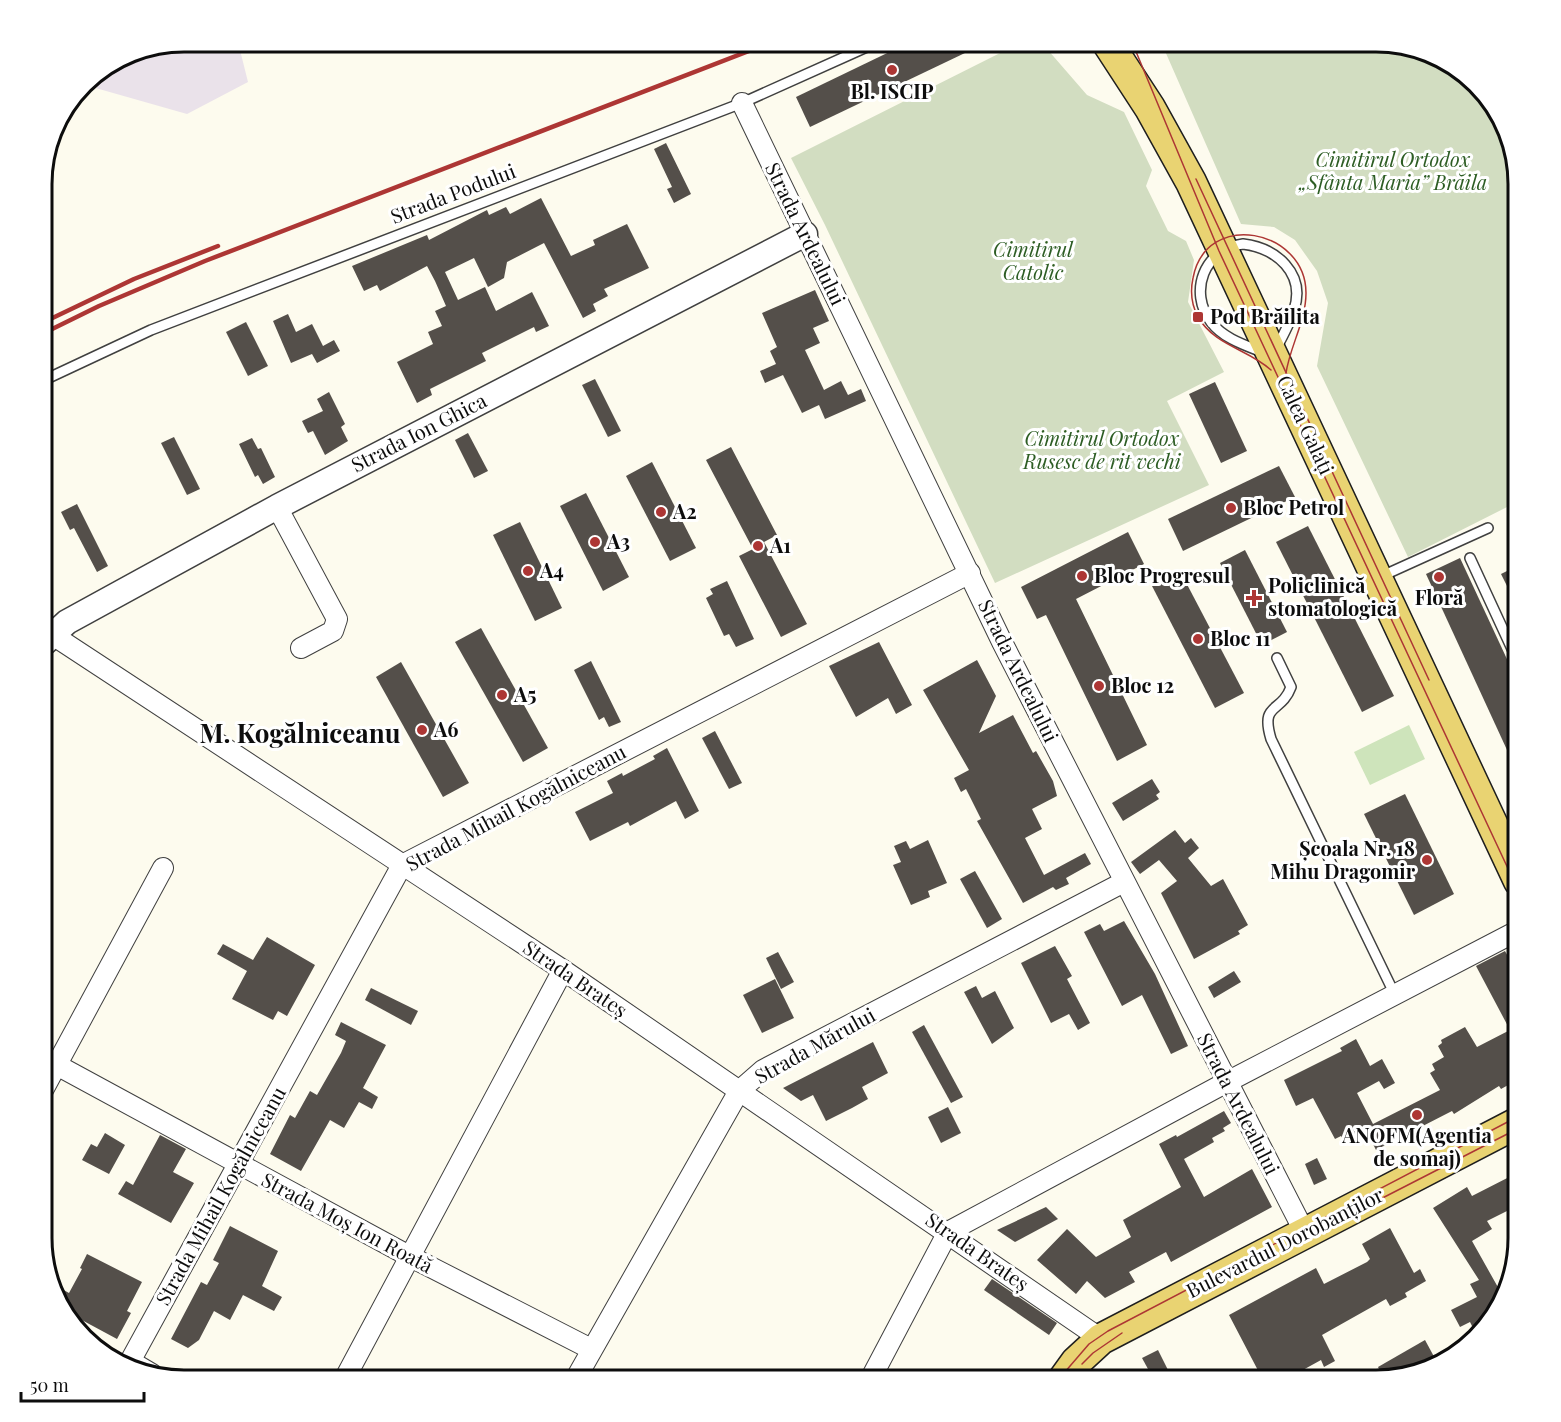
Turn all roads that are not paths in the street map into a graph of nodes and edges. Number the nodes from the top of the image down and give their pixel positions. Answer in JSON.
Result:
{"nodes":[{"id":1,"x":855,"y":52,"type":"edge"},
{"id":2,"x":1118,"y":52,"type":"edge"},
{"id":3,"x":742,"y":103,"type":"junction"},
{"id":4,"x":805,"y":234,"type":"junction"},
{"id":5,"x":1223,"y":248,"type":"junction"},
{"id":6,"x":1272,"y":356,"type":"junction"},
{"id":7,"x":53,"y":376,"type":"edge"},
{"id":8,"x":277,"y":507,"type":"junction"},
{"id":9,"x":1488,"y":528,"type":"dead end"},
{"id":10,"x":1470,"y":558,"type":"dead end"},
{"id":11,"x":970,"y":573,"type":"junction"},
{"id":12,"x":1377,"y":578,"type":"junction"},
{"id":13,"x":53,"y":631,"type":"edge"},
{"id":14,"x":53,"y":640,"type":"edge"},
{"id":15,"x":1508,"y":640,"type":"edge"},
{"id":16,"x":301,"y":648,"type":"dead end"},
{"id":17,"x":1277,"y":658,"type":"dead end"},
{"id":18,"x":1508,"y":855,"type":"edge"},
{"id":19,"x":402,"y":865,"type":"junction"},
{"id":20,"x":163,"y":868,"type":"dead end"},
{"id":21,"x":1124,"y":882,"type":"junction"},
{"id":22,"x":1508,"y":936,"type":"edge"},
{"id":23,"x":562,"y":970,"type":"junction"},
{"id":24,"x":1395,"y":995,"type":"junction"},
{"id":25,"x":53,"y":1056,"type":"edge"},
{"id":26,"x":53,"y":1063,"type":"edge"},
{"id":27,"x":1227,"y":1082,"type":"junction"},
{"id":28,"x":739,"y":1091,"type":"junction"},
{"id":29,"x":1508,"y":1128,"type":"edge"},
{"id":30,"x":238,"y":1164,"type":"junction"},
{"id":31,"x":948,"y":1232,"type":"junction"},
{"id":32,"x":1305,"y":1233,"type":"junction"},
{"id":33,"x":409,"y":1256,"type":"junction"},
{"id":34,"x":1101,"y":1339,"type":"junction"},
{"id":35,"x":591,"y":1349,"type":"junction"},
{"id":36,"x":132,"y":1358,"type":"edge"},
{"id":37,"x":349,"y":1370,"type":"edge"},
{"id":38,"x":580,"y":1370,"type":"edge"},
{"id":39,"x":875,"y":1370,"type":"edge"},
{"id":40,"x":1070,"y":1370,"type":"edge"}],
"edges":[{"from":1,"to":3,"type":"lane","name":"Strada Podului"},
{"from":2,"to":5,"type":"main road","name":"Calea Galați"},
{"from":3,"to":4,"type":"street","name":"Strada Ardealului"},
{"from":3,"to":7,"type":"lane","name":"Strada Podului"},
{"from":4,"to":8,"type":"street","name":"Strada Ion Ghica"},
{"from":4,"to":11,"type":"street","name":"Strada Ardealului"},
{"from":5,"to":6,"type":"main road","name":"Calea Galați"},
{"from":5,"to":6,"type":"lane"},
{"from":5,"to":6,"type":"lane"},
{"from":6,"to":12,"type":"main road","name":"Calea Galați"},
{"from":8,"to":13,"type":"street","name":"Strada Ion Ghica"},
{"from":8,"to":16,"type":"street"},
{"from":9,"to":12,"type":"lane"},
{"from":10,"to":15,"type":"lane"},
{"from":11,"to":19,"type":"street","name":"Strada Mihail Kogălniceanu"},
{"from":11,"to":21,"type":"street","name":"Strada Ardealului"},
{"from":12,"to":18,"type":"main road","name":"Calea Galați"},
{"from":14,"to":19,"type":"street","name":"Strada Brateș"},
{"from":17,"to":24,"type":"lane"},
{"from":19,"to":23,"type":"street","name":"Strada Brateș"},
{"from":19,"to":30,"type":"street","name":"Strada Mihail Kogălniceanu"},
{"from":20,"to":25,"type":"street"},
{"from":21,"to":27,"type":"street","name":"Strada Ardealului"},
{"from":21,"to":28,"type":"street","name":"Strada Mărului"},
{"from":22,"to":24,"type":"street"},
{"from":23,"to":28,"type":"street","name":"Strada Brateș"},
{"from":23,"to":33,"type":"street"},
{"from":24,"to":27,"type":"street"},
{"from":26,"to":30,"type":"street","name":"Strada Moș Ion Roată"},
{"from":27,"to":31,"type":"street"},
{"from":27,"to":32,"type":"street","name":"Strada Ardealului"},
{"from":28,"to":31,"type":"street","name":"Strada Brateș"},
{"from":28,"to":35,"type":"street","name":"Strada Mărului"},
{"from":29,"to":32,"type":"main road","name":"Bulevardul Dorobanților"},
{"from":30,"to":33,"type":"street","name":"Strada Moș Ion Roată"},
{"from":30,"to":36,"type":"street","name":"Strada Mihail Kogălniceanu"},
{"from":31,"to":34,"type":"street","name":"Strada Brateș"},
{"from":31,"to":39,"type":"street"},
{"from":32,"to":34,"type":"main road","name":"Bulevardul Dorobanților"},
{"from":33,"to":35,"type":"street","name":"Strada Moș Ion Roată"},
{"from":33,"to":37,"type":"street"},
{"from":34,"to":40,"type":"main road","name":"Bulevardul Dorobanților"},
{"from":35,"to":38,"type":"street","name":"Strada Mărului"}]}
